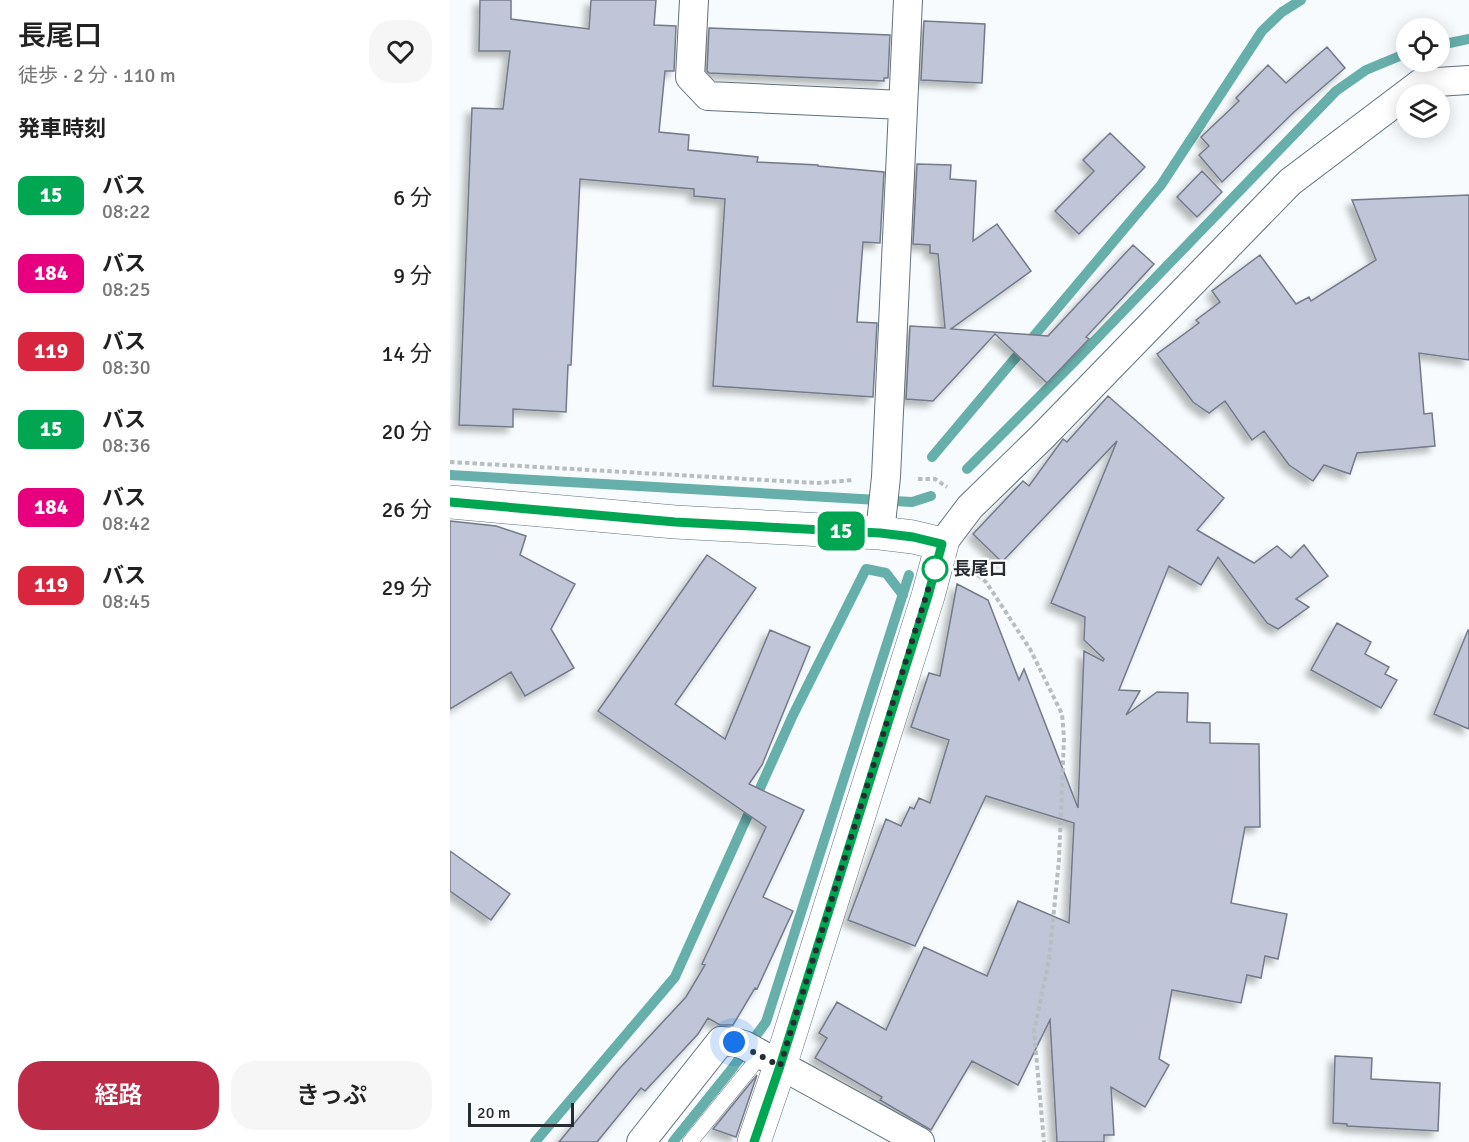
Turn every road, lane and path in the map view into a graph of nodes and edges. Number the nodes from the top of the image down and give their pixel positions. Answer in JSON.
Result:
{"nodes":[{"id":1,"x":694,"y":0,"type":"edge"},
{"id":2,"x":908,"y":0,"type":"edge"},
{"id":3,"x":1469,"y":80,"type":"edge"},
{"id":4,"x":903,"y":105,"type":"junction"},
{"id":5,"x":450,"y":462,"type":"edge"},
{"id":6,"x":950,"y":489,"type":"dead end"},
{"id":7,"x":450,"y":502,"type":"edge"},
{"id":8,"x":883,"y":503,"type":"junction"},
{"id":9,"x":942,"y":544,"type":"junction"},
{"id":10,"x":770,"y":1060,"type":"junction"},
{"id":11,"x":641,"y":1142,"type":"edge"},
{"id":12,"x":690,"y":1142,"type":"edge"},
{"id":13,"x":754,"y":1142,"type":"edge"},
{"id":14,"x":920,"y":1142,"type":"edge"},
{"id":15,"x":1044,"y":1142,"type":"edge"}],
"edges":[{"from":1,"to":4,"type":"street"},
{"from":2,"to":4,"type":"street"},
{"from":3,"to":9,"type":"street"},
{"from":4,"to":8,"type":"street"},
{"from":5,"to":8,"type":"path"},
{"from":6,"to":8,"type":"path"},
{"from":7,"to":8,"type":"main road"},
{"from":8,"to":9,"type":"main road"},
{"from":9,"to":10,"type":"main road"},
{"from":9,"to":15,"type":"path"},
{"from":10,"to":11,"type":"street"},
{"from":10,"to":12,"type":"lane"},
{"from":10,"to":13,"type":"main road"},
{"from":10,"to":14,"type":"street"}]}
